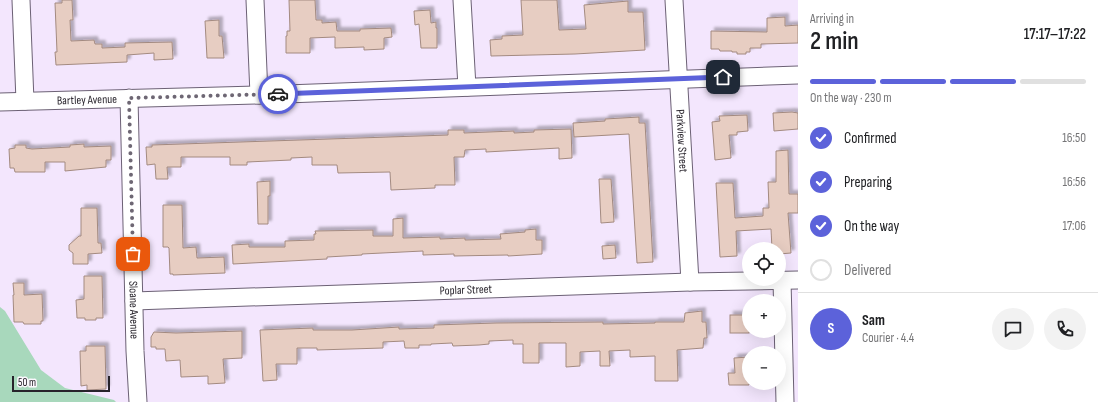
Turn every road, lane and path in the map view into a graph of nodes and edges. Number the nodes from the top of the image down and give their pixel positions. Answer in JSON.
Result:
{"nodes":[{"id":1,"x":21,"y":0,"type":"edge"},
{"id":2,"x":255,"y":0,"type":"edge"},
{"id":3,"x":462,"y":0,"type":"edge"},
{"id":4,"x":674,"y":0,"type":"edge"},
{"id":5,"x":798,"y":75,"type":"edge"},
{"id":6,"x":678,"y":79,"type":"junction"},
{"id":7,"x":467,"y":87,"type":"junction"},
{"id":8,"x":259,"y":95,"type":"junction"},
{"id":9,"x":129,"y":98,"type":"junction"},
{"id":10,"x":25,"y":100,"type":"junction"},
{"id":11,"x":0,"y":102,"type":"edge"},
{"id":12,"x":790,"y":280,"type":"edge"},
{"id":13,"x":690,"y":282,"type":"junction"},
{"id":14,"x":134,"y":301,"type":"junction"},
{"id":15,"x":138,"y":402,"type":"edge"},
{"id":16,"x":785,"y":402,"type":"edge"}],
"edges":[{"from":1,"to":10,"type":"street"},
{"from":2,"to":8,"type":"street"},
{"from":3,"to":7,"type":"street"},
{"from":4,"to":6,"type":"street","name":"Parkview Street"},
{"from":5,"to":6,"type":"street","name":"Bartley Avenue"},
{"from":6,"to":7,"type":"street","name":"Bartley Avenue"},
{"from":6,"to":13,"type":"street","name":"Parkview Street"},
{"from":7,"to":8,"type":"street","name":"Bartley Avenue"},
{"from":8,"to":9,"type":"street","name":"Bartley Avenue"},
{"from":9,"to":10,"type":"street","name":"Bartley Avenue"},
{"from":9,"to":14,"type":"street","name":"Sloane Avenue"},
{"from":10,"to":11,"type":"street","name":"Bartley Avenue"},
{"from":12,"to":13,"type":"street","name":"Poplar Street"},
{"from":12,"to":16,"type":"street"},
{"from":13,"to":14,"type":"street","name":"Poplar Street"},
{"from":14,"to":15,"type":"street","name":"Sloane Avenue"}]}
